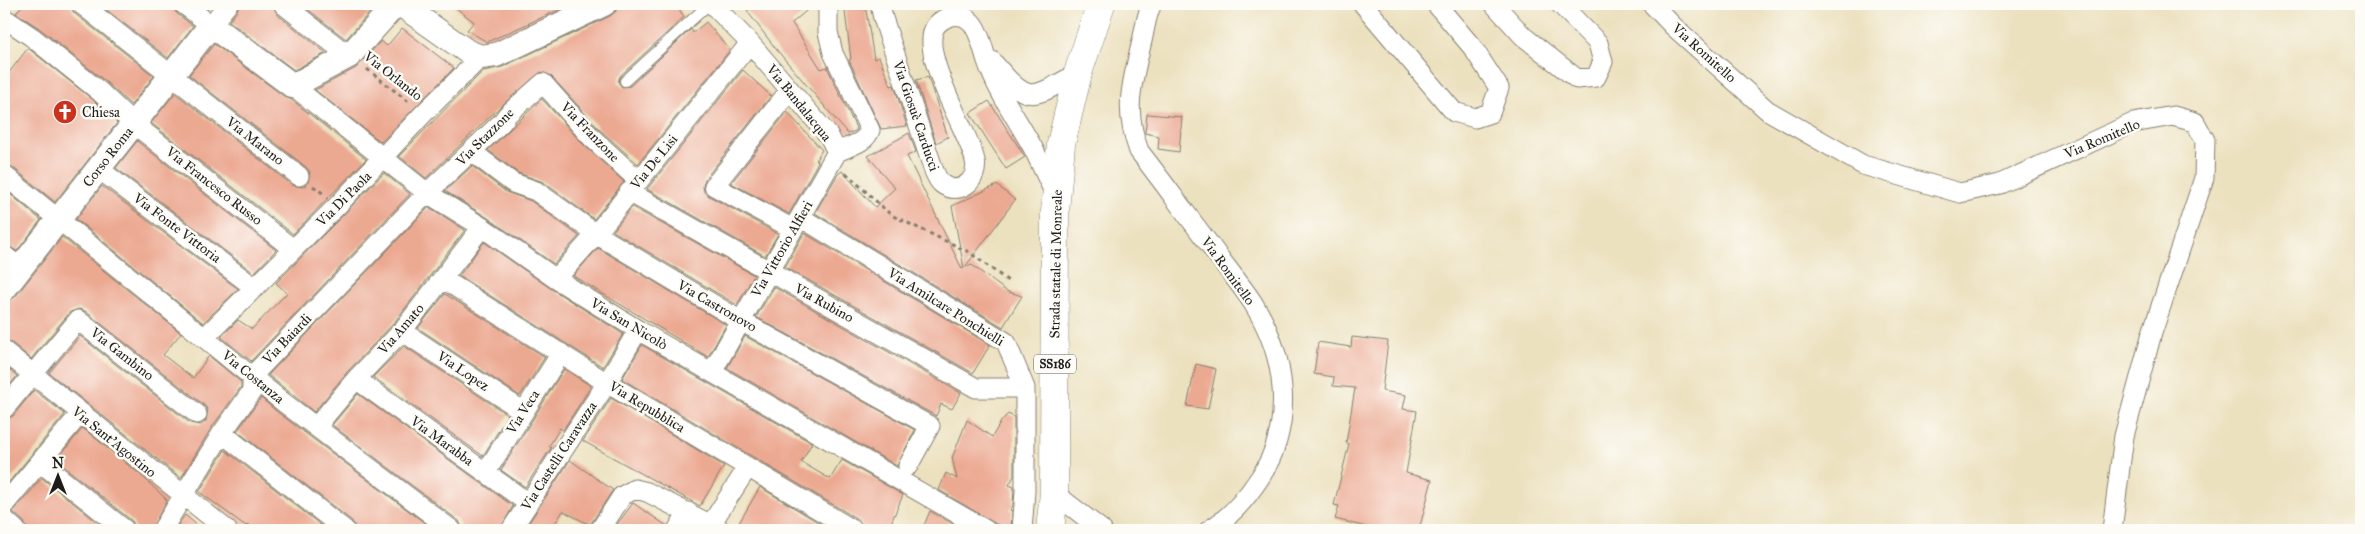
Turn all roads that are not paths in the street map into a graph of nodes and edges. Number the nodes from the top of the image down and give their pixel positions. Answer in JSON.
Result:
{"nodes":[{"id":1,"x":81,"y":4,"type":"edge"},
{"id":2,"x":183,"y":4,"type":"edge"},
{"id":3,"x":228,"y":4,"type":"edge"},
{"id":4,"x":396,"y":4,"type":"edge"},
{"id":5,"x":400,"y":4,"type":"edge"},
{"id":6,"x":604,"y":4,"type":"edge"},
{"id":7,"x":711,"y":4,"type":"edge"},
{"id":8,"x":828,"y":4,"type":"edge"},
{"id":9,"x":880,"y":4,"type":"edge"},
{"id":10,"x":1100,"y":4,"type":"edge"},
{"id":11,"x":1152,"y":4,"type":"edge"},
{"id":12,"x":1363,"y":4,"type":"edge"},
{"id":13,"x":1436,"y":4,"type":"edge"},
{"id":14,"x":1494,"y":4,"type":"edge"},
{"id":15,"x":1560,"y":4,"type":"edge"},
{"id":16,"x":1652,"y":4,"type":"edge"},
{"id":17,"x":284,"y":6,"type":"dead end"},
{"id":18,"x":4,"y":18,"type":"edge"},
{"id":19,"x":211,"y":26,"type":"junction"},
{"id":20,"x":750,"y":43,"type":"junction"},
{"id":21,"x":984,"y":52,"type":"junction"},
{"id":22,"x":350,"y":56,"type":"junction"},
{"id":23,"x":481,"y":57,"type":"junction"},
{"id":24,"x":1078,"y":73,"type":"junction"},
{"id":25,"x":172,"y":75,"type":"junction"},
{"id":26,"x":626,"y":81,"type":"dead end"},
{"id":27,"x":543,"y":83,"type":"joint"},
{"id":28,"x":293,"y":86,"type":"junction"},
{"id":29,"x":790,"y":90,"type":"junction"},
{"id":30,"x":134,"y":124,"type":"junction"},
{"id":31,"x":472,"y":152,"type":"junction"},
{"id":32,"x":837,"y":152,"type":"junction"},
{"id":33,"x":383,"y":157,"type":"junction"},
{"id":34,"x":98,"y":169,"type":"junction"},
{"id":35,"x":4,"y":176,"type":"edge"},
{"id":36,"x":299,"y":176,"type":"road end"},
{"id":37,"x":634,"y":186,"type":"junction"},
{"id":38,"x":427,"y":193,"type":"junction"},
{"id":39,"x":1057,"y":198,"type":"junction"},
{"id":40,"x":58,"y":220,"type":"junction"},
{"id":41,"x":796,"y":223,"type":"junction"},
{"id":42,"x":482,"y":227,"type":"junction"},
{"id":43,"x":596,"y":234,"type":"junction"},
{"id":44,"x":293,"y":249,"type":"junction"},
{"id":45,"x":12,"y":262,"type":"edge"},
{"id":46,"x":769,"y":272,"type":"junction"},
{"id":47,"x":444,"y":279,"type":"junction"},
{"id":48,"x":556,"y":279,"type":"junction"},
{"id":49,"x":255,"y":288,"type":"junction"},
{"id":50,"x":4,"y":289,"type":"edge"},
{"id":51,"x":741,"y":321,"type":"junction"},
{"id":52,"x":638,"y":330,"type":"junction"},
{"id":53,"x":402,"y":331,"type":"junction"},
{"id":54,"x":204,"y":338,"type":"junction"},
{"id":55,"x":4,"y":351,"type":"edge"},
{"id":56,"x":562,"y":353,"type":"junction"},
{"id":57,"x":712,"y":372,"type":"junction"},
{"id":58,"x":33,"y":375,"type":"junction"},
{"id":59,"x":252,"y":376,"type":"junction"},
{"id":60,"x":356,"y":379,"type":"junction"},
{"id":61,"x":607,"y":383,"type":"junction"},
{"id":62,"x":1025,"y":388,"type":"junction"},
{"id":63,"x":4,"y":409,"type":"edge"},
{"id":64,"x":524,"y":412,"type":"junction"},
{"id":65,"x":80,"y":414,"type":"junction"},
{"id":66,"x":197,"y":414,"type":"dead end"},
{"id":67,"x":316,"y":427,"type":"junction"},
{"id":68,"x":222,"y":433,"type":"junction"},
{"id":69,"x":40,"y":462,"type":"junction"},
{"id":70,"x":908,"y":466,"type":"dead end"},
{"id":71,"x":748,"y":467,"type":"junction"},
{"id":72,"x":486,"y":472,"type":"junction"},
{"id":73,"x":1054,"y":493,"type":"junction"},
{"id":74,"x":183,"y":497,"type":"junction"},
{"id":75,"x":528,"y":503,"type":"junction"},
{"id":76,"x":4,"y":504,"type":"edge"},
{"id":77,"x":688,"y":512,"type":"junction"},
{"id":78,"x":4,"y":519,"type":"edge"},
{"id":79,"x":962,"y":524,"type":"edge"},
{"id":80,"x":716,"y":527,"type":"edge"},
{"id":81,"x":16,"y":530,"type":"edge"},
{"id":82,"x":125,"y":530,"type":"edge"},
{"id":83,"x":162,"y":530,"type":"edge"},
{"id":84,"x":226,"y":530,"type":"edge"},
{"id":85,"x":345,"y":530,"type":"edge"},
{"id":86,"x":452,"y":530,"type":"edge"},
{"id":87,"x":511,"y":530,"type":"edge"},
{"id":88,"x":600,"y":530,"type":"edge"},
{"id":89,"x":677,"y":530,"type":"edge"},
{"id":90,"x":854,"y":530,"type":"edge"},
{"id":91,"x":986,"y":530,"type":"edge"},
{"id":92,"x":1022,"y":530,"type":"edge"},
{"id":93,"x":1050,"y":530,"type":"edge"},
{"id":94,"x":1102,"y":530,"type":"edge"},
{"id":95,"x":1208,"y":530,"type":"edge"},
{"id":96,"x":2112,"y":530,"type":"edge"}],
"edges":[{"from":1,"to":25,"type":"street","name":"Via Marano"},
{"from":2,"to":19,"type":"street"},
{"from":3,"to":19,"type":"street"},
{"from":4,"to":22,"type":"street"},
{"from":5,"to":23,"type":"street"},
{"from":6,"to":23,"type":"street"},
{"from":7,"to":20,"type":"street","name":"Via Bandalacqua"},
{"from":7,"to":26,"type":"lane"},
{"from":8,"to":32,"type":"street"},
{"from":9,"to":21,"type":"street","name":"Via Giosuè Carducci"},
{"from":10,"to":24,"type":"main road","name":"Strada statale di Monreale","number":"SS186"},
{"from":11,"to":95,"type":"street","name":"Via Romitello"},
{"from":12,"to":13,"type":"street"},
{"from":14,"to":15,"type":"street"},
{"from":16,"to":96,"type":"street","name":"Via Romitello"},
{"from":17,"to":22,"type":"street"},
{"from":18,"to":30,"type":"street","name":"Via Francesco Russo"},
{"from":19,"to":25,"type":"street","name":"Corso Roma"},
{"from":19,"to":28,"type":"street"},
{"from":20,"to":29,"type":"street","name":"Via Bandalacqua"},
{"from":20,"to":37,"type":"street","name":"Via De Lisi"},
{"from":21,"to":24,"type":"street"},
{"from":21,"to":39,"type":"street","name":"Via Giosuè Carducci"},
{"from":22,"to":28,"type":"street"},
{"from":23,"to":33,"type":"street","name":"Via Di Paola"},
{"from":24,"to":39,"type":"main road","name":"Strada statale di Monreale","number":"SS186"},
{"from":25,"to":30,"type":"street","name":"Corso Roma"},
{"from":25,"to":36,"type":"street","name":"Via Marano"},
{"from":27,"to":31,"type":"street","name":"Via Stazzone"},
{"from":27,"to":37,"type":"street","name":"Via Franzone"},
{"from":28,"to":33,"type":"street","name":"Via San Nicolò"},
{"from":29,"to":32,"type":"street","name":"Via Bandalacqua"},
{"from":29,"to":41,"type":"street","name":"Via Amilcare Ponchielli"},
{"from":30,"to":34,"type":"street","name":"Corso Roma"},
{"from":30,"to":44,"type":"street","name":"Via Francesco Russo"},
{"from":31,"to":38,"type":"street","name":"Via Stazzone"},
{"from":31,"to":43,"type":"street","name":"Via Castronovo"},
{"from":32,"to":41,"type":"street","name":"Via Vittorio Alfieri"},
{"from":33,"to":38,"type":"street","name":"Via San Nicolò"},
{"from":33,"to":44,"type":"street","name":"Via Di Paola"},
{"from":34,"to":40,"type":"street","name":"Corso Roma"},
{"from":34,"to":49,"type":"street","name":"Via Fonte Vittoria"},
{"from":35,"to":40,"type":"street","name":"Via Costanza"},
{"from":37,"to":43,"type":"street","name":"Via De Lisi"},
{"from":37,"to":46,"type":"street","name":"Via Rubino"},
{"from":38,"to":42,"type":"street","name":"Via San Nicolò"},
{"from":38,"to":59,"type":"street","name":"Via Baiardi"},
{"from":39,"to":73,"type":"main road","name":"Strada statale di Monreale","number":"SS186"},
{"from":40,"to":45,"type":"street","name":"Corso Roma"},
{"from":40,"to":54,"type":"street","name":"Via Costanza"},
{"from":41,"to":46,"type":"street","name":"Via Vittorio Alfieri"},
{"from":41,"to":62,"type":"street","name":"Via Amilcare Ponchielli"},
{"from":42,"to":47,"type":"street","name":"Via Amato"},
{"from":42,"to":48,"type":"street","name":"Via San Nicolò"},
{"from":43,"to":48,"type":"street","name":"Via De Lisi"},
{"from":43,"to":51,"type":"street","name":"Via Castronovo"},
{"from":44,"to":49,"type":"street","name":"Via Di Paola"},
{"from":45,"to":50,"type":"street","name":"Corso Roma"},
{"from":46,"to":51,"type":"street","name":"Via Vittorio Alfieri"},
{"from":46,"to":62,"type":"street","name":"Via Rubino"},
{"from":47,"to":53,"type":"street","name":"Via Amato"},
{"from":47,"to":56,"type":"street","name":"Via Repubblica"},
{"from":48,"to":52,"type":"street","name":"Via San Nicolò"},
{"from":49,"to":54,"type":"street","name":"Via Di Paola"},
{"from":51,"to":57,"type":"street","name":"Via Vittorio Alfieri"},
{"from":51,"to":70,"type":"street","name":"Via Castronovo"},
{"from":52,"to":57,"type":"street","name":"Via San Nicolò"},
{"from":52,"to":61,"type":"street","name":"Via Castelli Caravazza"},
{"from":53,"to":60,"type":"street","name":"Via Amato"},
{"from":53,"to":64,"type":"street","name":"Via Lopez"},
{"from":54,"to":59,"type":"street","name":"Via Costanza"},
{"from":55,"to":58,"type":"street","name":"Via Sant'Agostino"},
{"from":56,"to":61,"type":"street","name":"Via Repubblica"},
{"from":56,"to":64,"type":"street","name":"Via Veca"},
{"from":57,"to":79,"type":"street","name":"Via San Nicolò"},
{"from":58,"to":63,"type":"street"},
{"from":58,"to":65,"type":"street","name":"Via Sant'Agostino"},
{"from":58,"to":66,"type":"street","name":"Via Gambino"},
{"from":59,"to":67,"type":"street","name":"Via Costanza"},
{"from":59,"to":68,"type":"street","name":"Via Baiardi"},
{"from":60,"to":67,"type":"street","name":"Via Amato"},
{"from":60,"to":72,"type":"street","name":"Via Marabba"},
{"from":61,"to":71,"type":"street","name":"Via Repubblica"},
{"from":61,"to":75,"type":"street","name":"Via Castelli Caravazza"},
{"from":62,"to":92,"type":"street","name":"Via Amilcare Ponchielli"},
{"from":64,"to":72,"type":"street","name":"Via Veca"},
{"from":65,"to":69,"type":"street"},
{"from":65,"to":74,"type":"street","name":"Via Sant'Agostino"},
{"from":67,"to":86,"type":"street","name":"Via Costanza"},
{"from":68,"to":74,"type":"street","name":"Via Baiardi"},
{"from":68,"to":85,"type":"street"},
{"from":69,"to":76,"type":"street"},
{"from":69,"to":82,"type":"street"},
{"from":71,"to":80,"type":"street"},
{"from":71,"to":90,"type":"street","name":"Via Repubblica"},
{"from":72,"to":75,"type":"street","name":"Via Marabba"},
{"from":73,"to":93,"type":"main road","name":"Strada statale di Monreale","number":"SS186"},
{"from":73,"to":94,"type":"street"},
{"from":74,"to":83,"type":"street","name":"Via Baiardi"},
{"from":74,"to":84,"type":"street","name":"Via Sant'Agostino"},
{"from":75,"to":87,"type":"street","name":"Via Castelli Caravazza"},
{"from":77,"to":80,"type":"street"},
{"from":77,"to":88,"type":"street"},
{"from":77,"to":89,"type":"street"},
{"from":78,"to":81,"type":"street"},
{"from":79,"to":91,"type":"street","name":"Via San Nicolò"}]}
